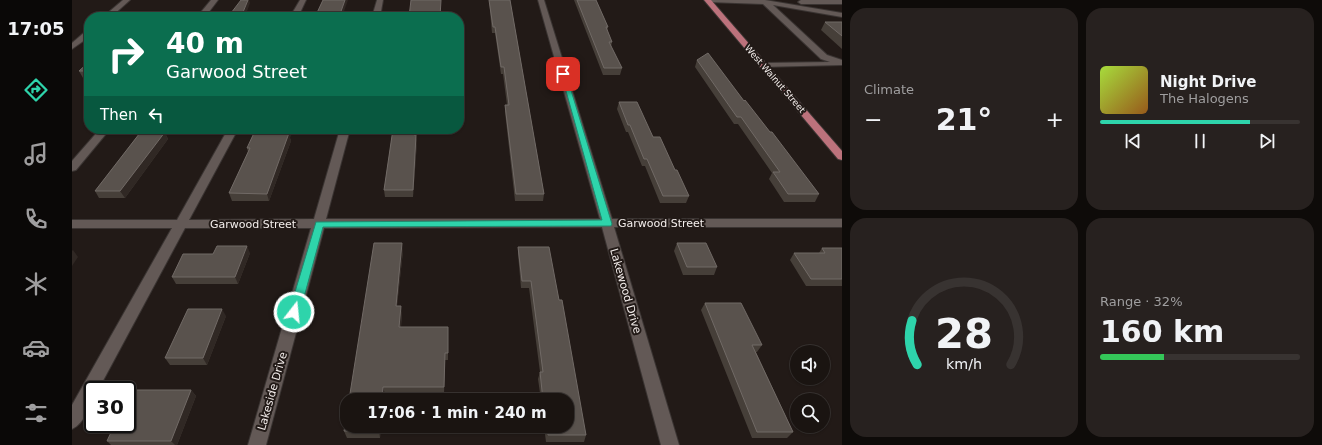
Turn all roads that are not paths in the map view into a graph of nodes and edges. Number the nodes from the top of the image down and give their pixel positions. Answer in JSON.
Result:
{"nodes":[{"id":1,"x":127,"y":0,"type":"edge"},
{"id":2,"x":215,"y":0,"type":"edge"},
{"id":3,"x":303,"y":0,"type":"edge"},
{"id":4,"x":380,"y":0,"type":"edge"},
{"id":5,"x":541,"y":0,"type":"edge"},
{"id":6,"x":708,"y":0,"type":"edge"},
{"id":7,"x":800,"y":1,"type":"edge"},
{"id":8,"x":765,"y":2,"type":"junction"},
{"id":9,"x":842,"y":2,"type":"edge"},
{"id":10,"x":786,"y":5,"type":"junction"},
{"id":11,"x":715,"y":9,"type":"junction"},
{"id":12,"x":773,"y":9,"type":"junction"},
{"id":13,"x":113,"y":12,"type":"edge"},
{"id":14,"x":205,"y":12,"type":"edge"},
{"id":15,"x":297,"y":12,"type":"edge"},
{"id":16,"x":377,"y":12,"type":"edge"},
{"id":17,"x":842,"y":15,"type":"edge"},
{"id":18,"x":84,"y":37,"type":"edge"},
{"id":19,"x":72,"y":47,"type":"edge"},
{"id":20,"x":842,"y":64,"type":"edge"},
{"id":21,"x":763,"y":65,"type":"junction"},
{"id":22,"x":101,"y":134,"type":"edge"},
{"id":23,"x":230,"y":134,"type":"edge"},
{"id":24,"x":344,"y":134,"type":"edge"},
{"id":25,"x":842,"y":157,"type":"edge"},
{"id":26,"x":72,"y":168,"type":"edge"},
{"id":27,"x":842,"y":223,"type":"edge"},
{"id":28,"x":72,"y":224,"type":"edge"},
{"id":29,"x":182,"y":224,"type":"junction"},
{"id":30,"x":319,"y":224,"type":"junction"},
{"id":31,"x":607,"y":224,"type":"junction"},
{"id":32,"x":72,"y":421,"type":"edge"},
{"id":33,"x":257,"y":445,"type":"edge"},
{"id":34,"x":670,"y":445,"type":"edge"}],
"edges":[{"from":1,"to":13,"type":"street"},
{"from":2,"to":14,"type":"street"},
{"from":3,"to":15,"type":"street"},
{"from":4,"to":16,"type":"street"},
{"from":5,"to":31,"type":"street","name":"Lakewood Drive"},
{"from":6,"to":8,"type":"street"},
{"from":6,"to":11,"type":"main road","name":"West Walnut Street"},
{"from":7,"to":9,"type":"street"},
{"from":7,"to":10,"type":"street"},
{"from":8,"to":10,"type":"street"},
{"from":8,"to":12,"type":"street"},
{"from":10,"to":12,"type":"street"},
{"from":10,"to":17,"type":"street"},
{"from":11,"to":12,"type":"street"},
{"from":11,"to":21,"type":"main road","name":"West Walnut Street"},
{"from":12,"to":20,"type":"street"},
{"from":18,"to":19,"type":"street"},
{"from":20,"to":21,"type":"street"},
{"from":21,"to":25,"type":"main road","name":"West Walnut Street"},
{"from":22,"to":26,"type":"street"},
{"from":23,"to":29,"type":"street"},
{"from":24,"to":30,"type":"street","name":"Lakeside Drive"},
{"from":27,"to":31,"type":"street","name":"Garwood Street"},
{"from":28,"to":29,"type":"street","name":"Garwood Street"},
{"from":29,"to":30,"type":"street","name":"Garwood Street"},
{"from":29,"to":32,"type":"street"},
{"from":30,"to":31,"type":"street","name":"Garwood Street"},
{"from":30,"to":33,"type":"street","name":"Lakeside Drive"},
{"from":31,"to":34,"type":"street","name":"Lakewood Drive"}]}
